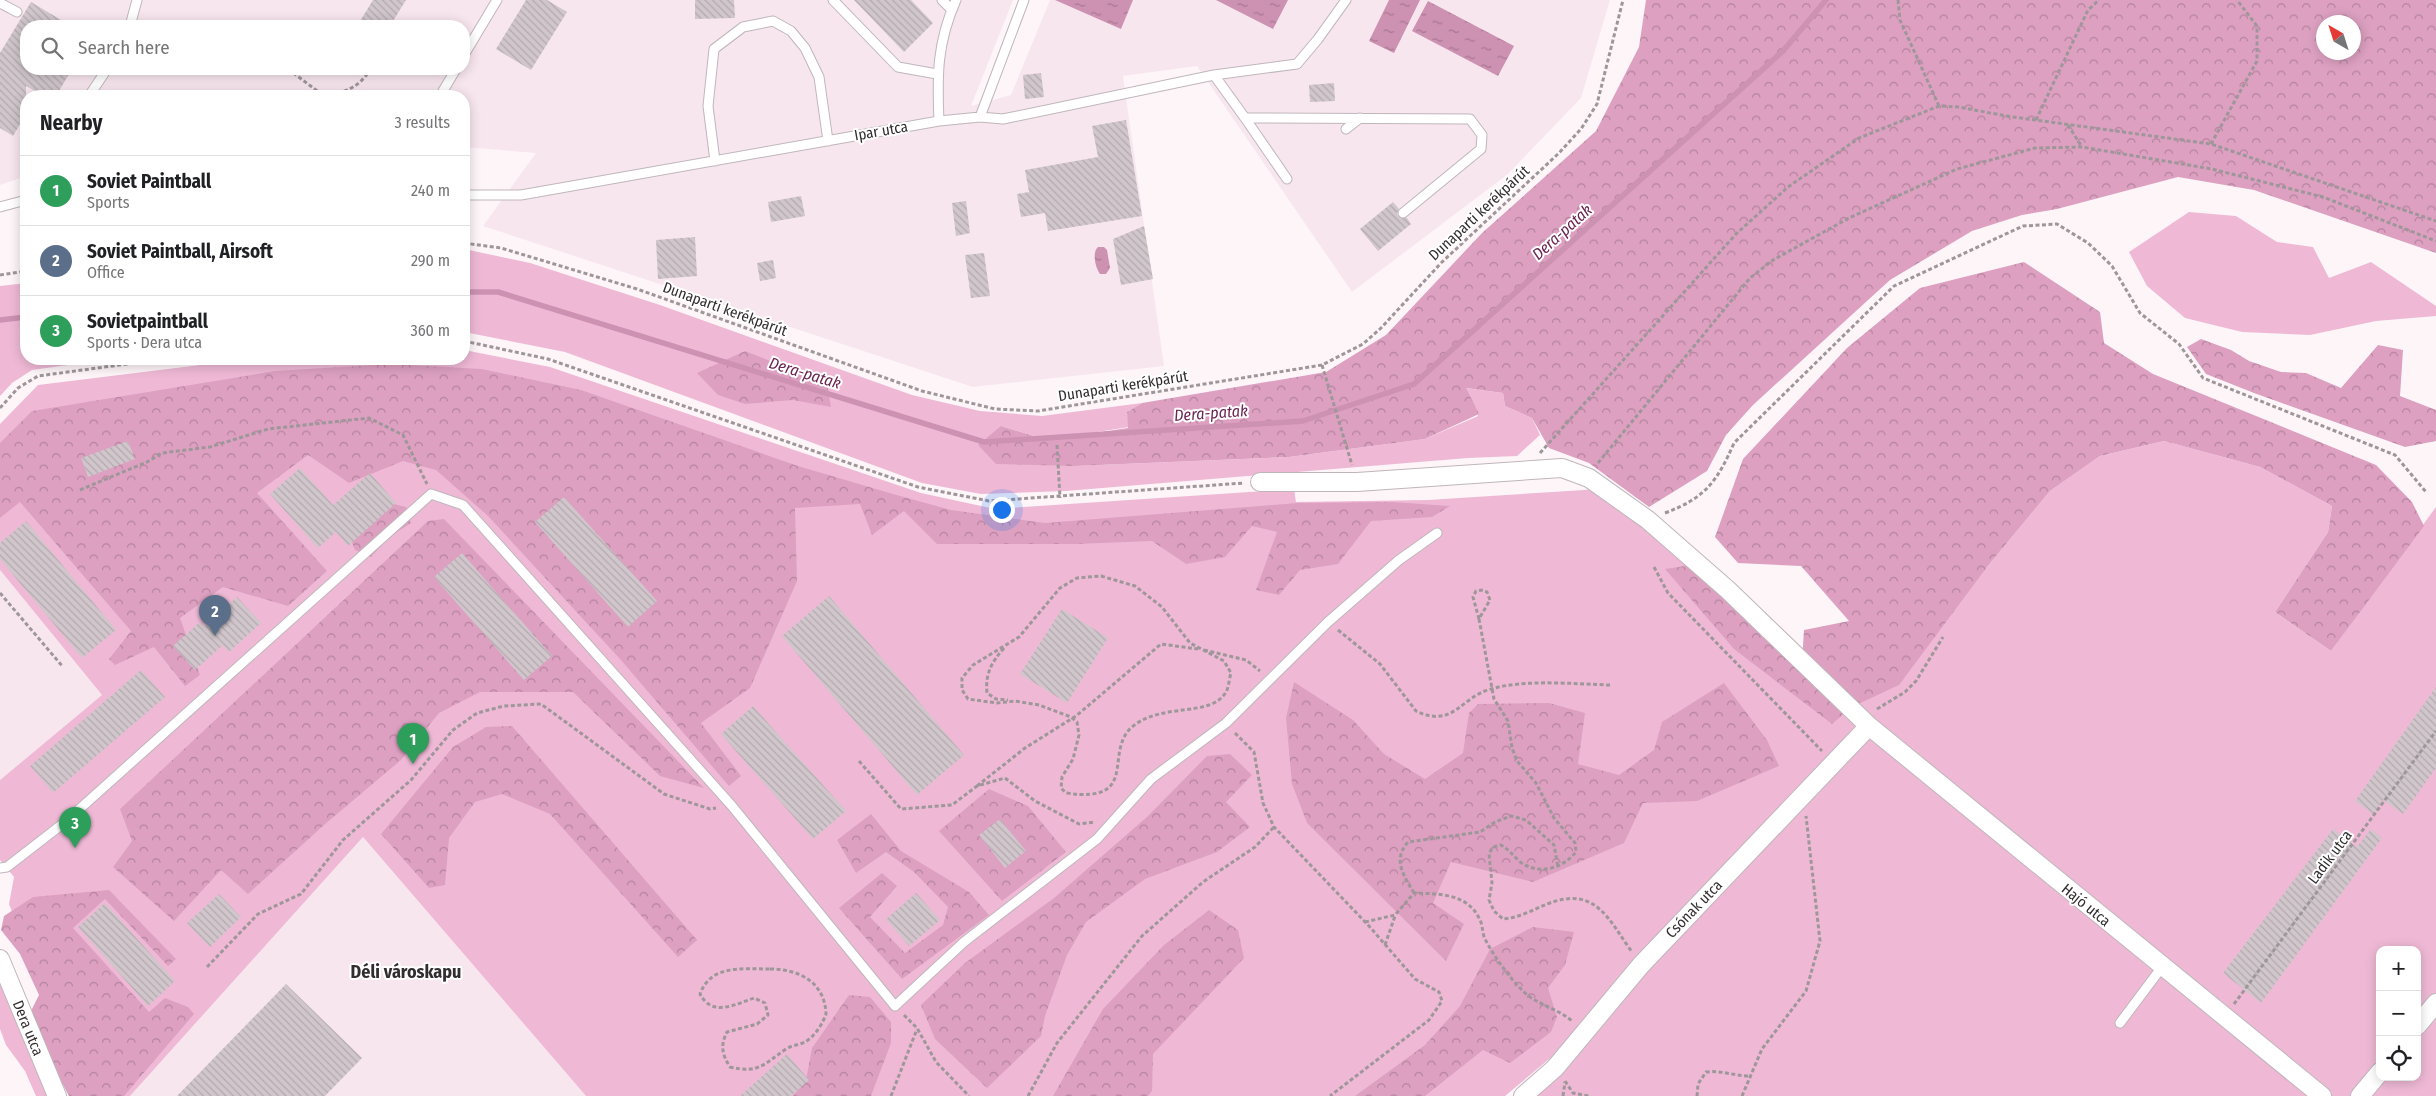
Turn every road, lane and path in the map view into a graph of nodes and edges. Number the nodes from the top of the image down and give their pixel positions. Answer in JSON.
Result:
{"nodes":[{"id":1,"x":137,"y":0,"type":"edge"},
{"id":2,"x":497,"y":0,"type":"edge"},
{"id":3,"x":833,"y":0,"type":"edge"},
{"id":4,"x":942,"y":0,"type":"edge"},
{"id":5,"x":956,"y":0,"type":"edge"},
{"id":6,"x":1024,"y":0,"type":"edge"},
{"id":7,"x":1346,"y":0,"type":"edge"},
{"id":8,"x":1624,"y":0,"type":"edge"},
{"id":9,"x":1898,"y":0,"type":"edge"},
{"id":10,"x":2099,"y":0,"type":"edge"},
{"id":11,"x":2237,"y":0,"type":"edge"},
{"id":12,"x":0,"y":3,"type":"edge"},
{"id":13,"x":952,"y":10,"type":"junction"},
{"id":14,"x":18,"y":12,"type":"dead end"},
{"id":15,"x":132,"y":20,"type":"edge"},
{"id":16,"x":470,"y":46,"type":"edge"},
{"id":17,"x":937,"y":74,"type":"junction"},
{"id":18,"x":103,"y":75,"type":"edge"},
{"id":19,"x":296,"y":75,"type":"edge"},
{"id":20,"x":367,"y":75,"type":"edge"},
{"id":21,"x":452,"y":75,"type":"edge"},
{"id":22,"x":1214,"y":75,"type":"junction"},
{"id":23,"x":93,"y":90,"type":"edge"},
{"id":24,"x":316,"y":90,"type":"edge"},
{"id":25,"x":349,"y":90,"type":"edge"},
{"id":26,"x":444,"y":90,"type":"edge"},
{"id":27,"x":1939,"y":106,"type":"junction"},
{"id":28,"x":980,"y":117,"type":"junction"},
{"id":29,"x":1245,"y":118,"type":"junction"},
{"id":30,"x":1360,"y":118,"type":"junction"},
{"id":31,"x":2036,"y":120,"type":"junction"},
{"id":32,"x":939,"y":121,"type":"junction"},
{"id":33,"x":2067,"y":125,"type":"junction"},
{"id":34,"x":1346,"y":130,"type":"dead end"},
{"id":35,"x":828,"y":141,"type":"junction"},
{"id":36,"x":2211,"y":144,"type":"junction"},
{"id":37,"x":2082,"y":147,"type":"junction"},
{"id":38,"x":715,"y":160,"type":"junction"},
{"id":39,"x":1287,"y":179,"type":"dead end"},
{"id":40,"x":470,"y":195,"type":"edge"},
{"id":41,"x":20,"y":202,"type":"edge"},
{"id":42,"x":0,"y":207,"type":"edge"},
{"id":43,"x":1403,"y":213,"type":"dead end"},
{"id":44,"x":2436,"y":221,"type":"edge"},
{"id":45,"x":2436,"y":241,"type":"edge"},
{"id":46,"x":470,"y":244,"type":"edge"},
{"id":47,"x":20,"y":272,"type":"edge"},
{"id":48,"x":0,"y":275,"type":"edge"},
{"id":49,"x":470,"y":341,"type":"edge"},
{"id":50,"x":120,"y":365,"type":"edge"},
{"id":51,"x":1322,"y":365,"type":"junction"},
{"id":52,"x":0,"y":408,"type":"edge"},
{"id":53,"x":1057,"y":445,"type":"dead end"},
{"id":54,"x":1349,"y":455,"type":"dead end"},
{"id":55,"x":1527,"y":470,"type":"junction"},
{"id":56,"x":1589,"y":478,"type":"junction"},
{"id":57,"x":1260,"y":482,"type":"joint"},
{"id":58,"x":80,"y":490,"type":"dead end"},
{"id":59,"x":2426,"y":492,"type":"dead end"},
{"id":60,"x":432,"y":494,"type":"junction"},
{"id":61,"x":1060,"y":498,"type":"junction"},
{"id":62,"x":1648,"y":520,"type":"junction"},
{"id":63,"x":1437,"y":534,"type":"dead end"},
{"id":64,"x":1654,"y":568,"type":"dead end"},
{"id":65,"x":0,"y":593,"type":"edge"},
{"id":66,"x":1479,"y":619,"type":"junction"},
{"id":67,"x":1328,"y":622,"type":"junction"},
{"id":68,"x":1943,"y":637,"type":"dead end"},
{"id":69,"x":1006,"y":645,"type":"junction"},
{"id":70,"x":63,"y":667,"type":"dead end"},
{"id":71,"x":1270,"y":680,"type":"junction"},
{"id":72,"x":1610,"y":685,"type":"dead end"},
{"id":73,"x":1491,"y":689,"type":"junction"},
{"id":74,"x":1015,"y":701,"type":"junction"},
{"id":75,"x":1861,"y":719,"type":"junction"},
{"id":76,"x":1226,"y":723,"type":"junction"},
{"id":77,"x":2436,"y":731,"type":"edge"},
{"id":78,"x":859,"y":760,"type":"dead end"},
{"id":79,"x":1833,"y":763,"type":"junction"},
{"id":80,"x":977,"y":786,"type":"junction"},
{"id":81,"x":1804,"y":793,"type":"junction"},
{"id":82,"x":732,"y":806,"type":"junction"},
{"id":83,"x":1113,"y":820,"type":"junction"},
{"id":84,"x":1274,"y":827,"type":"junction"},
{"id":85,"x":1558,"y":867,"type":"junction"},
{"id":86,"x":3,"y":868,"type":"edge"},
{"id":87,"x":1414,"y":893,"type":"junction"},
{"id":88,"x":1395,"y":915,"type":"junction"},
{"id":89,"x":1365,"y":922,"type":"junction"},
{"id":90,"x":1385,"y":945,"type":"junction"},
{"id":91,"x":0,"y":959,"type":"edge"},
{"id":92,"x":1641,"y":965,"type":"junction"},
{"id":93,"x":207,"y":967,"type":"dead end"},
{"id":94,"x":2162,"y":967,"type":"junction"},
{"id":95,"x":823,"y":994,"type":"joint"},
{"id":96,"x":2241,"y":994,"type":"dead end"},
{"id":97,"x":2436,"y":1003,"type":"edge"},
{"id":98,"x":895,"y":1006,"type":"junction"},
{"id":99,"x":2421,"y":1021,"type":"edge"},
{"id":100,"x":2120,"y":1023,"type":"dead end"},
{"id":101,"x":917,"y":1028,"type":"junction"},
{"id":102,"x":1585,"y":1030,"type":"junction"},
{"id":103,"x":1560,"y":1075,"type":"junction"},
{"id":104,"x":1751,"y":1076,"type":"junction"},
{"id":105,"x":2376,"y":1077,"type":"edge"},
{"id":106,"x":57,"y":1096,"type":"edge"},
{"id":107,"x":892,"y":1096,"type":"edge"},
{"id":108,"x":969,"y":1096,"type":"edge"},
{"id":109,"x":1028,"y":1096,"type":"edge"},
{"id":110,"x":1330,"y":1096,"type":"edge"},
{"id":111,"x":1523,"y":1096,"type":"edge"},
{"id":112,"x":1563,"y":1096,"type":"edge"},
{"id":113,"x":1589,"y":1096,"type":"edge"},
{"id":114,"x":1697,"y":1096,"type":"edge"},
{"id":115,"x":1742,"y":1096,"type":"edge"},
{"id":116,"x":2322,"y":1096,"type":"edge"},
{"id":117,"x":2360,"y":1096,"type":"edge"}],
"edges":[{"from":1,"to":15,"type":"lane"},
{"from":2,"to":16,"type":"lane"},
{"from":3,"to":17,"type":"lane"},
{"from":4,"to":13,"type":"lane"},
{"from":5,"to":13,"type":"lane"},
{"from":6,"to":28,"type":"lane"},
{"from":7,"to":22,"type":"lane","name":"Ipar utca"},
{"from":8,"to":51,"type":"path","name":"Dunaparti kerékpárút"},
{"from":9,"to":27,"type":"path"},
{"from":10,"to":31,"type":"path"},
{"from":11,"to":36,"type":"path"},
{"from":12,"to":14,"type":"lane"},
{"from":13,"to":17,"type":"lane"},
{"from":17,"to":32,"type":"lane"},
{"from":18,"to":23,"type":"lane"},
{"from":19,"to":24,"type":"path"},
{"from":20,"to":25,"type":"path"},
{"from":21,"to":26,"type":"lane"},
{"from":22,"to":28,"type":"lane","name":"Ipar utca"},
{"from":22,"to":29,"type":"lane"},
{"from":27,"to":31,"type":"path"},
{"from":27,"to":55,"type":"path"},
{"from":28,"to":32,"type":"lane","name":"Ipar utca"},
{"from":29,"to":30,"type":"lane"},
{"from":29,"to":39,"type":"lane"},
{"from":30,"to":34,"type":"lane"},
{"from":30,"to":43,"type":"lane"},
{"from":31,"to":33,"type":"path"},
{"from":32,"to":35,"type":"lane","name":"Ipar utca"},
{"from":33,"to":36,"type":"path"},
{"from":33,"to":37,"type":"path"},
{"from":35,"to":38,"type":"lane","name":"Ipar utca"},
{"from":35,"to":38,"type":"lane"},
{"from":36,"to":44,"type":"path"},
{"from":37,"to":45,"type":"path"},
{"from":37,"to":56,"type":"path"},
{"from":38,"to":40,"type":"lane","name":"Ipar utca"},
{"from":41,"to":42,"type":"lane"},
{"from":46,"to":51,"type":"path","name":"Dunaparti kerékpárút"},
{"from":47,"to":48,"type":"path"},
{"from":49,"to":61,"type":"path"},
{"from":50,"to":52,"type":"path"},
{"from":51,"to":54,"type":"path"},
{"from":53,"to":61,"type":"path"},
{"from":55,"to":56,"type":"street","name":"Hajó utca"},
{"from":55,"to":57,"type":"street","name":"Hajó utca"},
{"from":56,"to":62,"type":"street","name":"Hajó utca"},
{"from":57,"to":61,"type":"path"},
{"from":58,"to":60,"type":"path"},
{"from":59,"to":62,"type":"path"},
{"from":60,"to":82,"type":"lane"},
{"from":60,"to":86,"type":"lane"},
{"from":62,"to":75,"type":"street","name":"Hajó utca"},
{"from":63,"to":67,"type":"lane"},
{"from":64,"to":79,"type":"path"},
{"from":65,"to":70,"type":"path"},
{"from":66,"to":66,"type":"path"},
{"from":66,"to":73,"type":"path"},
{"from":67,"to":71,"type":"lane"},
{"from":67,"to":73,"type":"path"},
{"from":68,"to":75,"type":"path"},
{"from":69,"to":74,"type":"path"},
{"from":69,"to":74,"type":"path"},
{"from":69,"to":74,"type":"path"},
{"from":71,"to":76,"type":"lane"},
{"from":71,"to":80,"type":"path"},
{"from":72,"to":73,"type":"path"},
{"from":73,"to":85,"type":"path"},
{"from":75,"to":79,"type":"street","name":"Csónak utca"},
{"from":75,"to":94,"type":"street","name":"Hajó utca"},
{"from":76,"to":83,"type":"lane"},
{"from":76,"to":84,"type":"path"},
{"from":77,"to":96,"type":"path","name":"Ladik utca"},
{"from":78,"to":80,"type":"path"},
{"from":79,"to":81,"type":"street","name":"Csónak utca"},
{"from":80,"to":83,"type":"path"},
{"from":81,"to":92,"type":"street","name":"Csónak utca"},
{"from":81,"to":104,"type":"path"},
{"from":82,"to":93,"type":"path"},
{"from":82,"to":98,"type":"lane"},
{"from":83,"to":98,"type":"lane"},
{"from":84,"to":89,"type":"path"},
{"from":84,"to":109,"type":"path"},
{"from":85,"to":87,"type":"path"},
{"from":85,"to":92,"type":"path"},
{"from":87,"to":88,"type":"path"},
{"from":87,"to":102,"type":"path"},
{"from":88,"to":89,"type":"path"},
{"from":88,"to":90,"type":"path"},
{"from":89,"to":90,"type":"path"},
{"from":90,"to":110,"type":"path"},
{"from":91,"to":106,"type":"street","name":"Dera utca"},
{"from":92,"to":102,"type":"street","name":"Csónak utca"},
{"from":94,"to":100,"type":"lane"},
{"from":94,"to":116,"type":"street","name":"Hajó utca"},
{"from":95,"to":95,"type":"path"},
{"from":97,"to":99,"type":"street"},
{"from":98,"to":101,"type":"path"},
{"from":101,"to":107,"type":"path"},
{"from":101,"to":108,"type":"path"},
{"from":102,"to":103,"type":"street","name":"Csónak utca"},
{"from":103,"to":111,"type":"street","name":"Csónak utca"},
{"from":103,"to":112,"type":"path"},
{"from":103,"to":113,"type":"path"},
{"from":104,"to":114,"type":"path"},
{"from":104,"to":115,"type":"path"},
{"from":105,"to":117,"type":"street"}]}
